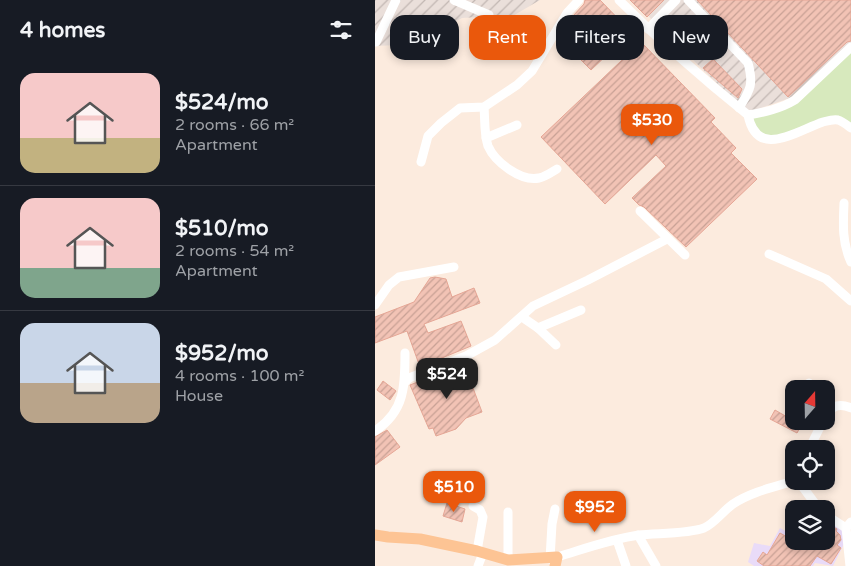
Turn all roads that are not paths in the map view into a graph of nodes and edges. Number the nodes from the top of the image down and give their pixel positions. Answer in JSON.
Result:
{"nodes":[{"id":1,"x":395,"y":0,"type":"edge"},
{"id":2,"x":454,"y":0,"type":"edge"},
{"id":3,"x":579,"y":0,"type":"edge"},
{"id":4,"x":619,"y":0,"type":"edge"},
{"id":5,"x":676,"y":0,"type":"edge"},
{"id":6,"x":688,"y":0,"type":"edge"},
{"id":7,"x":489,"y":15,"type":"dead end"},
{"id":8,"x":648,"y":29,"type":"junction"},
{"id":9,"x":376,"y":42,"type":"edge"},
{"id":10,"x":851,"y":47,"type":"edge"},
{"id":11,"x":484,"y":107,"type":"junction"},
{"id":12,"x":739,"y":108,"type":"junction"},
{"id":13,"x":748,"y":115,"type":"junction"},
{"id":14,"x":517,"y":125,"type":"dead end"},
{"id":15,"x":851,"y":128,"type":"edge"},
{"id":16,"x":486,"y":138,"type":"junction"},
{"id":17,"x":421,"y":162,"type":"dead end"},
{"id":18,"x":557,"y":169,"type":"dead end"},
{"id":19,"x":843,"y":203,"type":"dead end"},
{"id":20,"x":639,"y":211,"type":"dead end"},
{"id":21,"x":667,"y":239,"type":"junction"},
{"id":22,"x":769,"y":254,"type":"dead end"},
{"id":23,"x":685,"y":255,"type":"dead end"},
{"id":24,"x":851,"y":262,"type":"edge"},
{"id":25,"x":454,"y":267,"type":"dead end"},
{"id":26,"x":851,"y":301,"type":"edge"},
{"id":27,"x":375,"y":305,"type":"edge"},
{"id":28,"x":581,"y":310,"type":"dead end"},
{"id":29,"x":522,"y":317,"type":"junction"},
{"id":30,"x":538,"y":328,"type":"junction"},
{"id":31,"x":556,"y":345,"type":"dead end"},
{"id":32,"x":405,"y":353,"type":"dead end"},
{"id":33,"x":405,"y":382,"type":"junction"},
{"id":34,"x":835,"y":406,"type":"edge"},
{"id":35,"x":851,"y":408,"type":"edge"},
{"id":36,"x":375,"y":431,"type":"edge"},
{"id":37,"x":785,"y":484,"type":"edge"},
{"id":38,"x":473,"y":506,"type":"dead end"},
{"id":39,"x":555,"y":509,"type":"dead end"},
{"id":40,"x":508,"y":512,"type":"dead end"},
{"id":41,"x":835,"y":519,"type":"edge"},
{"id":42,"x":849,"y":525,"type":"edge"},
{"id":43,"x":375,"y":535,"type":"edge"},
{"id":44,"x":639,"y":535,"type":"junction"},
{"id":45,"x":617,"y":540,"type":"junction"},
{"id":46,"x":480,"y":552,"type":"junction"},
{"id":47,"x":508,"y":560,"type":"junction"},
{"id":48,"x":554,"y":561,"type":"edge"},
{"id":49,"x":478,"y":566,"type":"edge"},
{"id":50,"x":626,"y":566,"type":"edge"},
{"id":51,"x":656,"y":566,"type":"edge"},
{"id":52,"x":850,"y":566,"type":"edge"}],
"edges":[{"from":1,"to":9,"type":"street"},
{"from":2,"to":7,"type":"street"},
{"from":3,"to":11,"type":"street"},
{"from":4,"to":8,"type":"street"},
{"from":5,"to":8,"type":"street"},
{"from":6,"to":12,"type":"street"},
{"from":8,"to":12,"type":"street"},
{"from":10,"to":13,"type":"street"},
{"from":11,"to":16,"type":"street"},
{"from":11,"to":17,"type":"street"},
{"from":12,"to":13,"type":"street"},
{"from":13,"to":15,"type":"street"},
{"from":14,"to":16,"type":"street"},
{"from":16,"to":18,"type":"street"},
{"from":19,"to":24,"type":"street"},
{"from":20,"to":21,"type":"street"},
{"from":21,"to":23,"type":"street"},
{"from":21,"to":29,"type":"street"},
{"from":22,"to":26,"type":"street"},
{"from":25,"to":27,"type":"street"},
{"from":28,"to":30,"type":"street"},
{"from":29,"to":30,"type":"street"},
{"from":29,"to":33,"type":"street"},
{"from":30,"to":31,"type":"street"},
{"from":32,"to":33,"type":"street"},
{"from":33,"to":36,"type":"street"},
{"from":34,"to":35,"type":"street"},
{"from":37,"to":44,"type":"street"},
{"from":38,"to":46,"type":"street"},
{"from":39,"to":48,"type":"street"},
{"from":40,"to":47,"type":"street"},
{"from":41,"to":42,"type":"street"},
{"from":42,"to":52,"type":"street"},
{"from":43,"to":46,"type":"main road"},
{"from":44,"to":45,"type":"street"},
{"from":44,"to":51,"type":"street"},
{"from":45,"to":48,"type":"street"},
{"from":45,"to":50,"type":"street"},
{"from":46,"to":47,"type":"main road"},
{"from":46,"to":49,"type":"street"},
{"from":47,"to":48,"type":"main road"}]}
